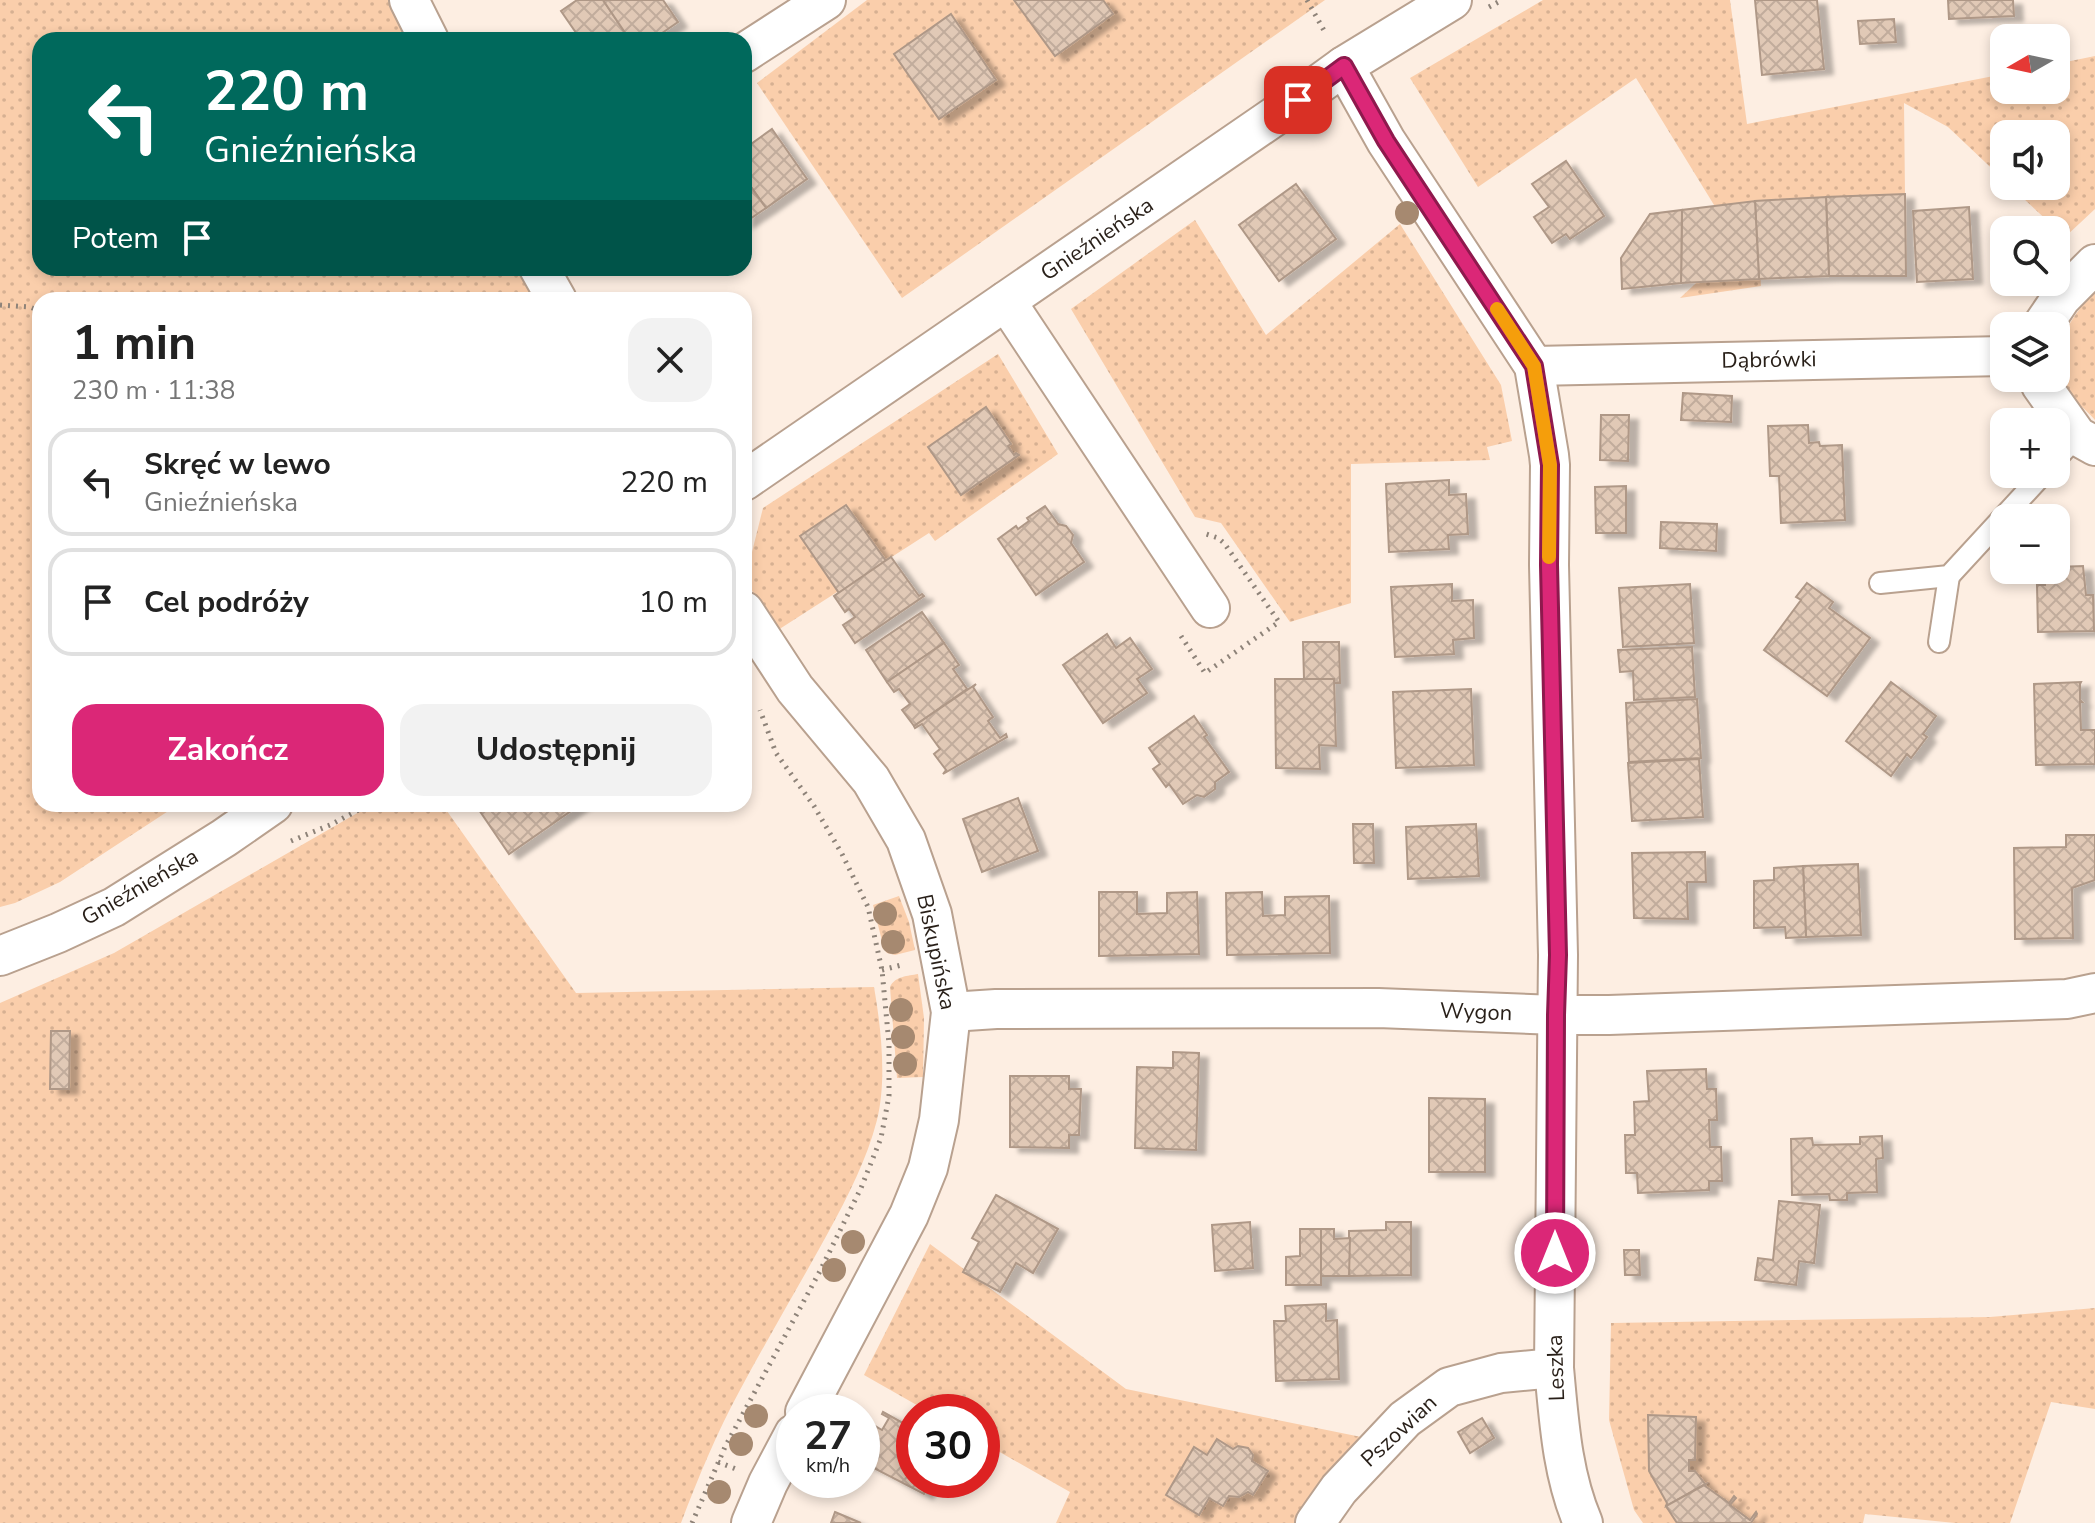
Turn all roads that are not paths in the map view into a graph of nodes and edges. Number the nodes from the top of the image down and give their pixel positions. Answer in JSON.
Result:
{"nodes":[{"id":1,"x":409,"y":0,"type":"edge"},
{"id":2,"x":826,"y":0,"type":"edge"},
{"id":3,"x":1452,"y":0,"type":"edge"},
{"id":4,"x":425,"y":32,"type":"edge"},
{"id":5,"x":752,"y":48,"type":"edge"},
{"id":6,"x":1344,"y":66,"type":"junction"},
{"id":7,"x":2095,"y":264,"type":"edge"},
{"id":8,"x":1006,"y":301,"type":"junction"},
{"id":9,"x":2052,"y":312,"type":"edge"},
{"id":10,"x":1990,"y":356,"type":"edge"},
{"id":11,"x":1534,"y":366,"type":"junction"},
{"id":12,"x":2045,"y":392,"type":"edge"},
{"id":13,"x":2076,"y":447,"type":"edge"},
{"id":14,"x":752,"y":476,"type":"edge"},
{"id":15,"x":2030,"y":488,"type":"edge"},
{"id":16,"x":1949,"y":576,"type":"junction"},
{"id":17,"x":1880,"y":583,"type":"dead end"},
{"id":18,"x":1210,"y":608,"type":"dead end"},
{"id":19,"x":752,"y":623,"type":"edge"},
{"id":20,"x":1939,"y":642,"type":"dead end"},
{"id":21,"x":261,"y":812,"type":"edge"},
{"id":22,"x":0,"y":956,"type":"edge"},
{"id":23,"x":2095,"y":993,"type":"edge"},
{"id":24,"x":951,"y":1012,"type":"junction"},
{"id":25,"x":1556,"y":1015,"type":"junction"},
{"id":26,"x":1554,"y":1368,"type":"junction"},
{"id":27,"x":815,"y":1394,"type":"edge"},
{"id":28,"x":776,"y":1468,"type":"edge"},
{"id":29,"x":751,"y":1523,"type":"edge"},
{"id":30,"x":1315,"y":1523,"type":"edge"},
{"id":31,"x":1583,"y":1523,"type":"edge"}],
"edges":[{"from":1,"to":4,"type":"street"},
{"from":2,"to":5,"type":"street"},
{"from":3,"to":6,"type":"street","name":"Gnieźnieńska"},
{"from":6,"to":8,"type":"street","name":"Gnieźnieńska"},
{"from":6,"to":11,"type":"street","name":"Leszka"},
{"from":7,"to":9,"type":"street"},
{"from":8,"to":14,"type":"street","name":"Gnieźnieńska"},
{"from":8,"to":18,"type":"street"},
{"from":10,"to":11,"type":"street","name":"Dąbrówki"},
{"from":11,"to":25,"type":"street","name":"Leszka"},
{"from":12,"to":13,"type":"street"},
{"from":15,"to":16,"type":"lane"},
{"from":16,"to":17,"type":"lane"},
{"from":16,"to":20,"type":"lane"},
{"from":19,"to":24,"type":"street","name":"Biskupińska"},
{"from":21,"to":22,"type":"street","name":"Gnieźnieńska"},
{"from":23,"to":25,"type":"street","name":"Wygon"},
{"from":24,"to":25,"type":"street","name":"Wygon"},
{"from":24,"to":27,"type":"street","name":"Biskupińska"},
{"from":25,"to":26,"type":"street","name":"Leszka"},
{"from":26,"to":30,"type":"street","name":"Pszowian"},
{"from":26,"to":31,"type":"street","name":"Leszka"},
{"from":28,"to":29,"type":"street"}]}
